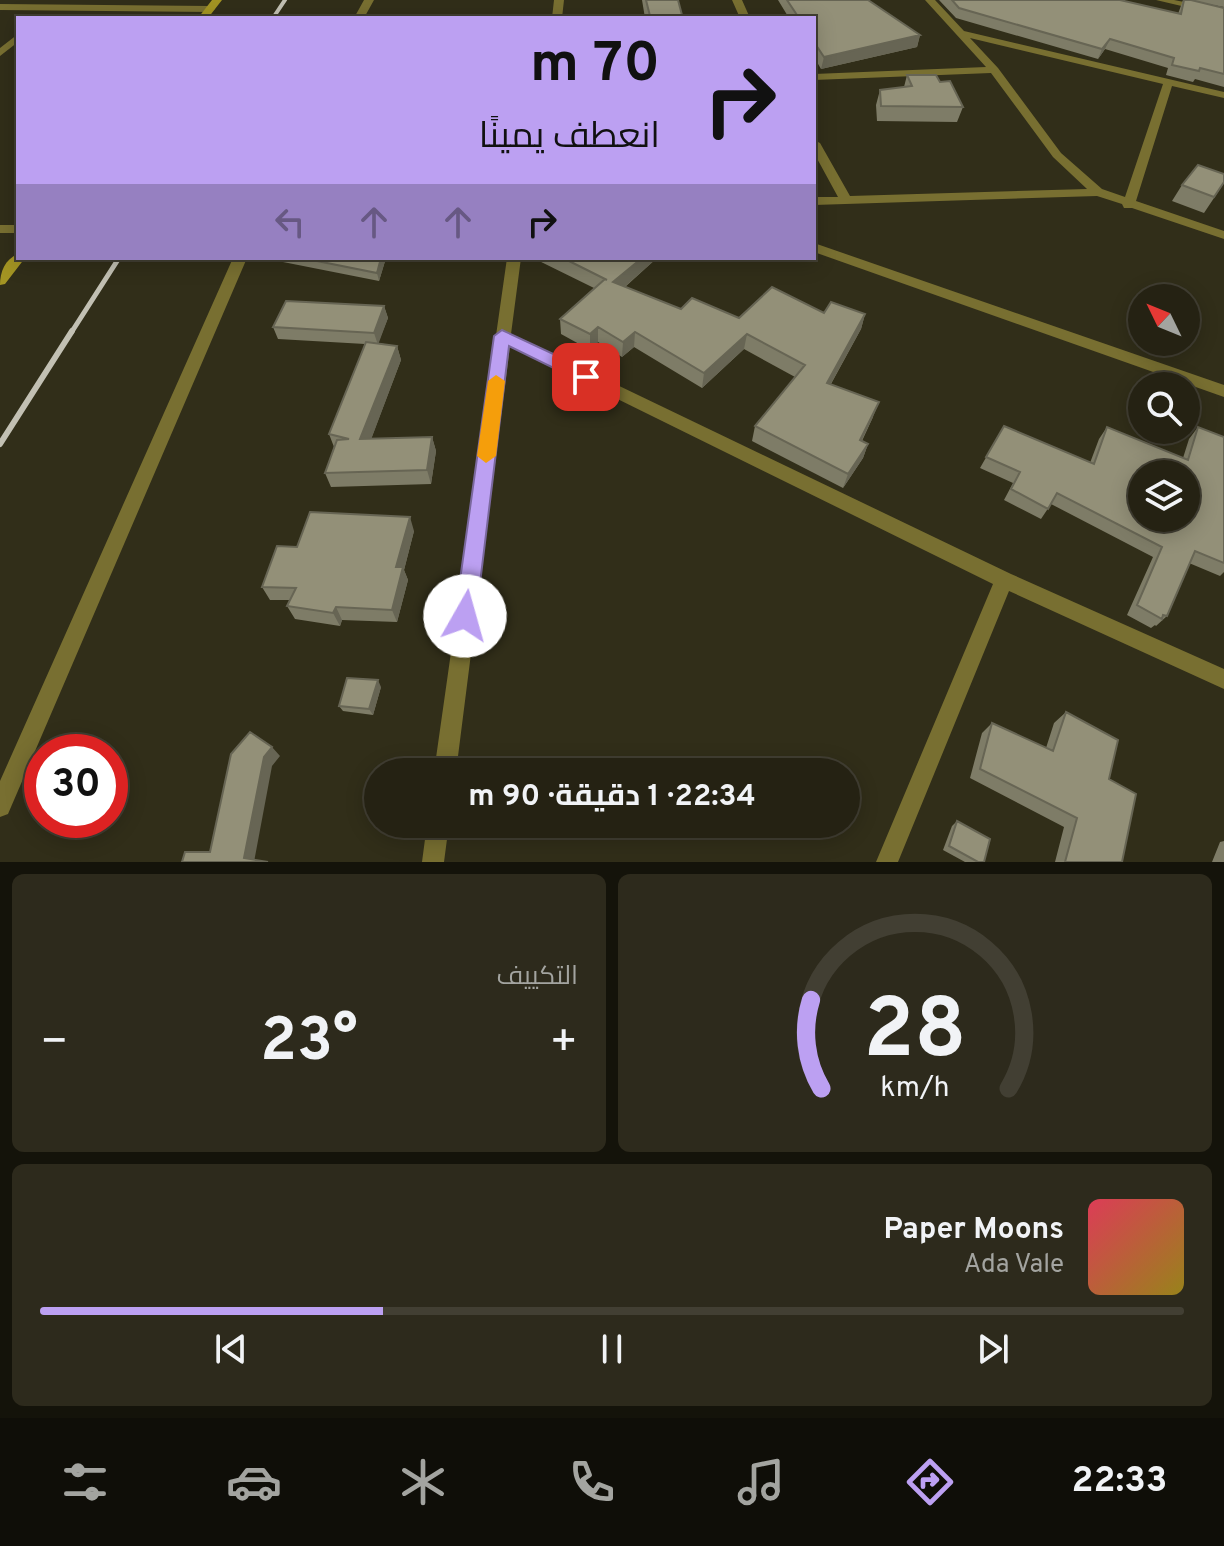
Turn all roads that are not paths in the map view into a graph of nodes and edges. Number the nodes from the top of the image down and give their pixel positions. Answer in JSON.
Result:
{"nodes":[{"id":1,"x":58,"y":0,"type":"edge"},
{"id":2,"x":930,"y":0,"type":"edge"},
{"id":3,"x":1168,"y":1,"type":"edge"},
{"id":4,"x":214,"y":4,"type":"edge"},
{"id":5,"x":0,"y":7,"type":"edge"},
{"id":6,"x":49,"y":8,"type":"junction"},
{"id":7,"x":1224,"y":13,"type":"edge"},
{"id":8,"x":41,"y":16,"type":"edge"},
{"id":9,"x":960,"y":33,"type":"junction"},
{"id":10,"x":16,"y":39,"type":"edge"},
{"id":11,"x":0,"y":53,"type":"edge"},
{"id":12,"x":994,"y":70,"type":"junction"},
{"id":13,"x":816,"y":77,"type":"edge"},
{"id":14,"x":1168,"y":83,"type":"junction"},
{"id":15,"x":1224,"y":95,"type":"edge"},
{"id":16,"x":816,"y":147,"type":"edge"},
{"id":17,"x":1098,"y":192,"type":"junction"},
{"id":18,"x":845,"y":199,"type":"junction"},
{"id":19,"x":816,"y":201,"type":"edge"},
{"id":20,"x":1128,"y":205,"type":"junction"},
{"id":21,"x":1224,"y":235,"type":"edge"},
{"id":22,"x":816,"y":248,"type":"edge"},
{"id":23,"x":16,"y":260,"type":"edge"},
{"id":24,"x":239,"y":260,"type":"edge"},
{"id":25,"x":514,"y":260,"type":"edge"},
{"id":26,"x":0,"y":281,"type":"edge"},
{"id":27,"x":502,"y":336,"type":"junction"},
{"id":28,"x":1224,"y":391,"type":"edge"},
{"id":29,"x":1004,"y":580,"type":"junction"},
{"id":30,"x":1224,"y":679,"type":"edge"},
{"id":31,"x":447,"y":758,"type":"edge"},
{"id":32,"x":0,"y":806,"type":"edge"},
{"id":33,"x":436,"y":838,"type":"edge"},
{"id":34,"x":433,"y":862,"type":"edge"},
{"id":35,"x":887,"y":862,"type":"edge"}],
"edges":[{"from":1,"to":6,"type":"street"},
{"from":2,"to":9,"type":"street"},
{"from":3,"to":7,"type":"street"},
{"from":4,"to":6,"type":"street"},
{"from":5,"to":6,"type":"street"},
{"from":6,"to":8,"type":"street"},
{"from":9,"to":12,"type":"street"},
{"from":9,"to":14,"type":"street"},
{"from":10,"to":11,"type":"street"},
{"from":12,"to":13,"type":"street"},
{"from":12,"to":17,"type":"street"},
{"from":14,"to":15,"type":"street"},
{"from":14,"to":20,"type":"street"},
{"from":16,"to":18,"type":"street"},
{"from":17,"to":18,"type":"street"},
{"from":17,"to":20,"type":"street"},
{"from":18,"to":19,"type":"street"},
{"from":20,"to":21,"type":"street"},
{"from":22,"to":28,"type":"street"},
{"from":23,"to":26,"type":"main road"},
{"from":24,"to":32,"type":"street"},
{"from":25,"to":27,"type":"street"},
{"from":27,"to":29,"type":"street"},
{"from":27,"to":31,"type":"street"},
{"from":29,"to":30,"type":"street"},
{"from":29,"to":35,"type":"street"},
{"from":33,"to":34,"type":"street"}]}
